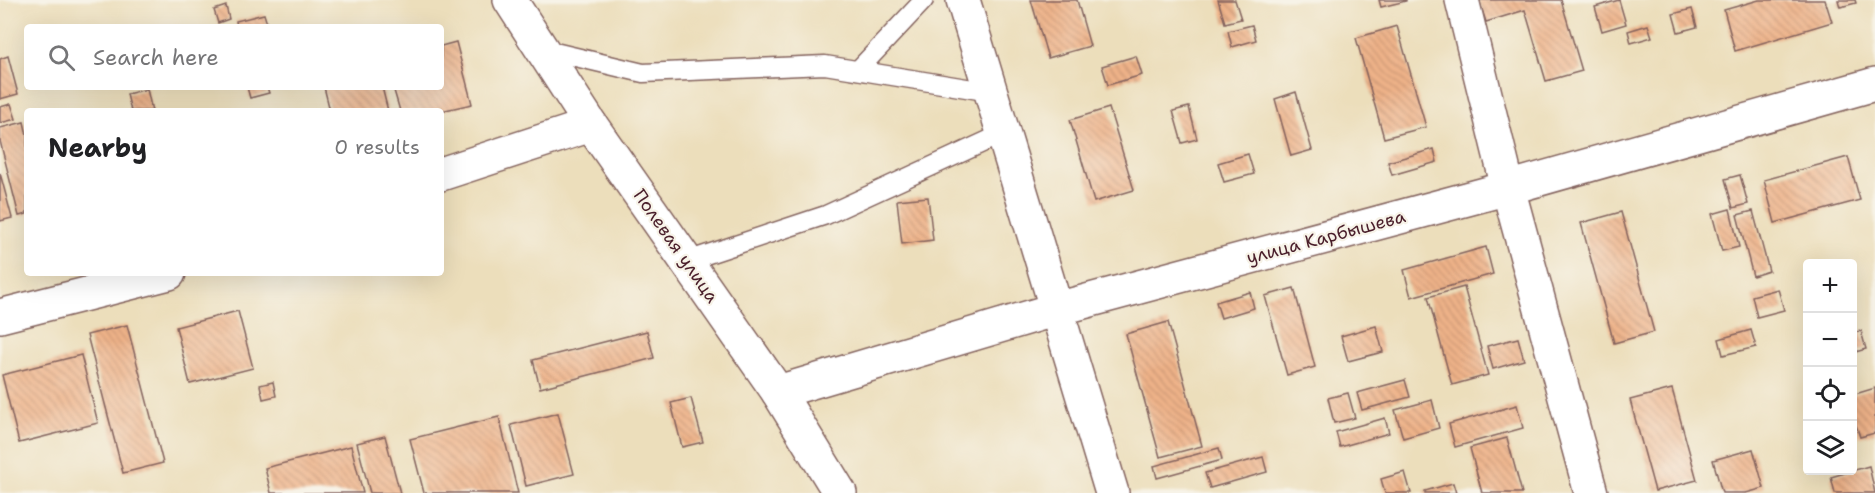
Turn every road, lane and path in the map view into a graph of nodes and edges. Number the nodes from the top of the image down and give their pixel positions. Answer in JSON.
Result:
{"nodes":[{"id":1,"x":510,"y":0,"type":"edge"},
{"id":2,"x":924,"y":0,"type":"edge"},
{"id":3,"x":963,"y":0,"type":"edge"},
{"id":4,"x":1461,"y":0,"type":"edge"},
{"id":5,"x":541,"y":49,"type":"junction"},
{"id":6,"x":858,"y":70,"type":"junction"},
{"id":7,"x":1875,"y":84,"type":"edge"},
{"id":8,"x":991,"y":92,"type":"junction"},
{"id":9,"x":591,"y":125,"type":"junction"},
{"id":10,"x":1004,"y":134,"type":"junction"},
{"id":11,"x":444,"y":173,"type":"edge"},
{"id":12,"x":1508,"y":188,"type":"junction"},
{"id":13,"x":687,"y":261,"type":"junction"},
{"id":14,"x":157,"y":276,"type":"edge"},
{"id":15,"x":1057,"y":309,"type":"junction"},
{"id":16,"x":0,"y":316,"type":"edge"},
{"id":17,"x":778,"y":392,"type":"junction"},
{"id":18,"x":840,"y":493,"type":"edge"},
{"id":19,"x":1112,"y":493,"type":"edge"},
{"id":20,"x":1591,"y":493,"type":"edge"}],
"edges":[{"from":1,"to":5,"type":"street","name":"Полевая улица"},
{"from":2,"to":6,"type":"lane"},
{"from":3,"to":8,"type":"street"},
{"from":4,"to":12,"type":"street"},
{"from":5,"to":6,"type":"lane"},
{"from":5,"to":9,"type":"street","name":"Полевая улица"},
{"from":6,"to":8,"type":"lane"},
{"from":7,"to":12,"type":"street","name":"улица Карбышева"},
{"from":8,"to":10,"type":"street"},
{"from":9,"to":11,"type":"street"},
{"from":9,"to":13,"type":"street","name":"Полевая улица"},
{"from":10,"to":13,"type":"lane"},
{"from":10,"to":15,"type":"street"},
{"from":12,"to":15,"type":"street","name":"улица Карбышева"},
{"from":12,"to":20,"type":"street"},
{"from":13,"to":17,"type":"street","name":"Полевая улица"},
{"from":14,"to":16,"type":"street"},
{"from":15,"to":17,"type":"street","name":"улица Карбышева"},
{"from":15,"to":19,"type":"street"},
{"from":17,"to":18,"type":"street","name":"Полевая улица"}]}
